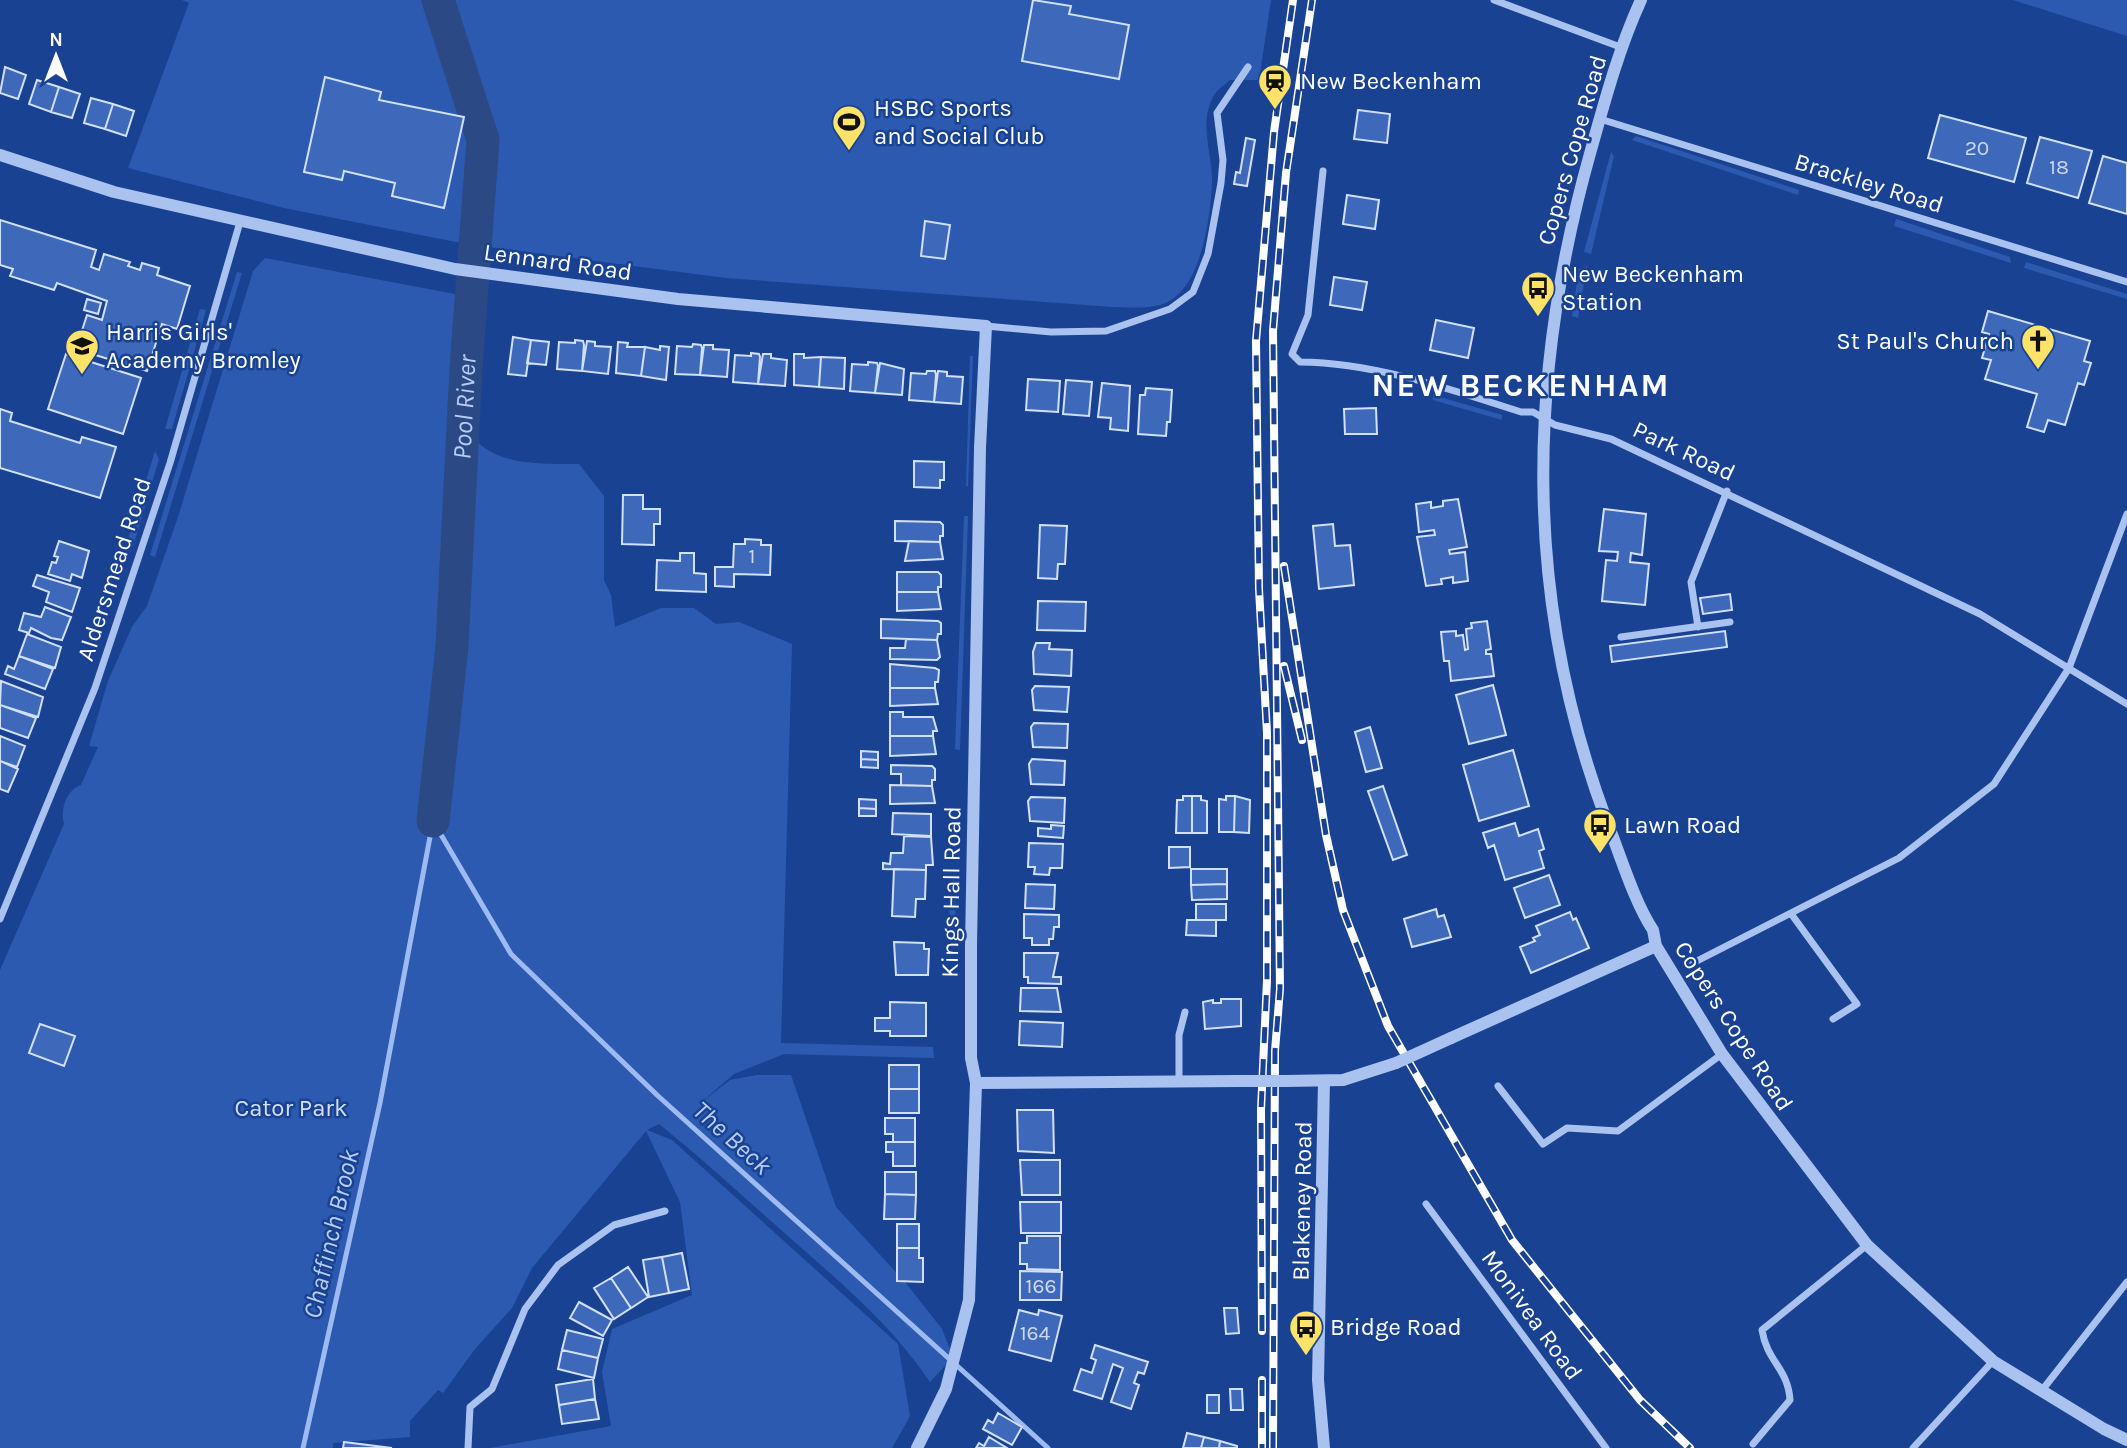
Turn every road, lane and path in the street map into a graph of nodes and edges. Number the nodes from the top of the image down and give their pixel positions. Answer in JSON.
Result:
{"nodes":[{"id":1,"x":1494,"y":0,"type":"edge"},
{"id":2,"x":1641,"y":0,"type":"edge"},
{"id":3,"x":1623,"y":48,"type":"junction"},
{"id":4,"x":1248,"y":67,"type":"dead end"},
{"id":5,"x":1600,"y":119,"type":"junction"},
{"id":6,"x":0,"y":155,"type":"edge"},
{"id":7,"x":1323,"y":171,"type":"dead end"},
{"id":8,"x":240,"y":222,"type":"junction"},
{"id":9,"x":2127,"y":282,"type":"edge"},
{"id":10,"x":986,"y":326,"type":"junction"},
{"id":11,"x":1544,"y":418,"type":"junction"},
{"id":12,"x":1727,"y":491,"type":"junction"},
{"id":13,"x":2127,"y":514,"type":"edge"},
{"id":14,"x":1730,"y":622,"type":"dead end"},
{"id":15,"x":1698,"y":626,"type":"junction"},
{"id":16,"x":1621,"y":637,"type":"dead end"},
{"id":17,"x":2069,"y":668,"type":"junction"},
{"id":18,"x":2127,"y":704,"type":"edge"},
{"id":19,"x":1792,"y":915,"type":"junction"},
{"id":20,"x":0,"y":919,"type":"edge"},
{"id":21,"x":1656,"y":946,"type":"junction"},
{"id":22,"x":1693,"y":963,"type":"dead end"},
{"id":23,"x":1185,"y":1012,"type":"dead end"},
{"id":24,"x":1833,"y":1019,"type":"dead end"},
{"id":25,"x":1722,"y":1054,"type":"junction"},
{"id":26,"x":1324,"y":1081,"type":"junction"},
{"id":27,"x":1179,"y":1082,"type":"junction"},
{"id":28,"x":976,"y":1083,"type":"junction"},
{"id":29,"x":1498,"y":1086,"type":"dead end"},
{"id":30,"x":1426,"y":1204,"type":"dead end"},
{"id":31,"x":665,"y":1211,"type":"dead end"},
{"id":32,"x":1867,"y":1245,"type":"junction"},
{"id":33,"x":2127,"y":1282,"type":"edge"},
{"id":34,"x":1993,"y":1361,"type":"junction"},
{"id":35,"x":2043,"y":1390,"type":"junction"},
{"id":36,"x":2127,"y":1440,"type":"edge"},
{"id":37,"x":1753,"y":1444,"type":"dead end"},
{"id":38,"x":468,"y":1448,"type":"edge"},
{"id":39,"x":917,"y":1448,"type":"edge"},
{"id":40,"x":1324,"y":1448,"type":"edge"},
{"id":41,"x":1606,"y":1448,"type":"edge"},
{"id":42,"x":1913,"y":1448,"type":"edge"}],
"edges":[{"from":1,"to":3,"type":"street"},
{"from":2,"to":3,"type":"street","name":"Copers Cope Road"},
{"from":3,"to":5,"type":"street","name":"Copers Cope Road"},
{"from":4,"to":10,"type":"street","name":"Lennard Road"},
{"from":5,"to":9,"type":"street","name":"Brackley Road"},
{"from":5,"to":11,"type":"street","name":"Copers Cope Road"},
{"from":6,"to":8,"type":"street","name":"Lennard Road"},
{"from":7,"to":11,"type":"street","name":"Park Road"},
{"from":8,"to":10,"type":"street","name":"Lennard Road"},
{"from":8,"to":20,"type":"street","name":"Aldersmead Road"},
{"from":10,"to":28,"type":"street","name":"Kings Hall Road"},
{"from":11,"to":12,"type":"street","name":"Park Road"},
{"from":11,"to":21,"type":"street","name":"Copers Cope Road"},
{"from":12,"to":15,"type":"street"},
{"from":12,"to":17,"type":"street","name":"Park Road"},
{"from":13,"to":17,"type":"street"},
{"from":14,"to":15,"type":"street"},
{"from":15,"to":16,"type":"street"},
{"from":17,"to":18,"type":"street","name":"Park Road"},
{"from":17,"to":19,"type":"street"},
{"from":19,"to":22,"type":"street"},
{"from":19,"to":24,"type":"street"},
{"from":21,"to":25,"type":"street","name":"Copers Cope Road"},
{"from":21,"to":26,"type":"street","bridge":true},
{"from":23,"to":27,"type":"street"},
{"from":25,"to":29,"type":"street"},
{"from":25,"to":32,"type":"street","name":"Copers Cope Road"},
{"from":26,"to":27,"type":"street","bridge":true},
{"from":26,"to":40,"type":"street","name":"Blakeney Road"},
{"from":27,"to":28,"type":"street"},
{"from":28,"to":39,"type":"street","name":"Kings Hall Road"},
{"from":30,"to":41,"type":"street","name":"Monivea Road"},
{"from":31,"to":38,"type":"street"},
{"from":32,"to":34,"type":"street","name":"Copers Cope Road"},
{"from":32,"to":37,"type":"street"},
{"from":33,"to":35,"type":"street"},
{"from":34,"to":35,"type":"street","name":"Copers Cope Road"},
{"from":34,"to":42,"type":"street"},
{"from":35,"to":36,"type":"street","name":"Copers Cope Road"}]}
